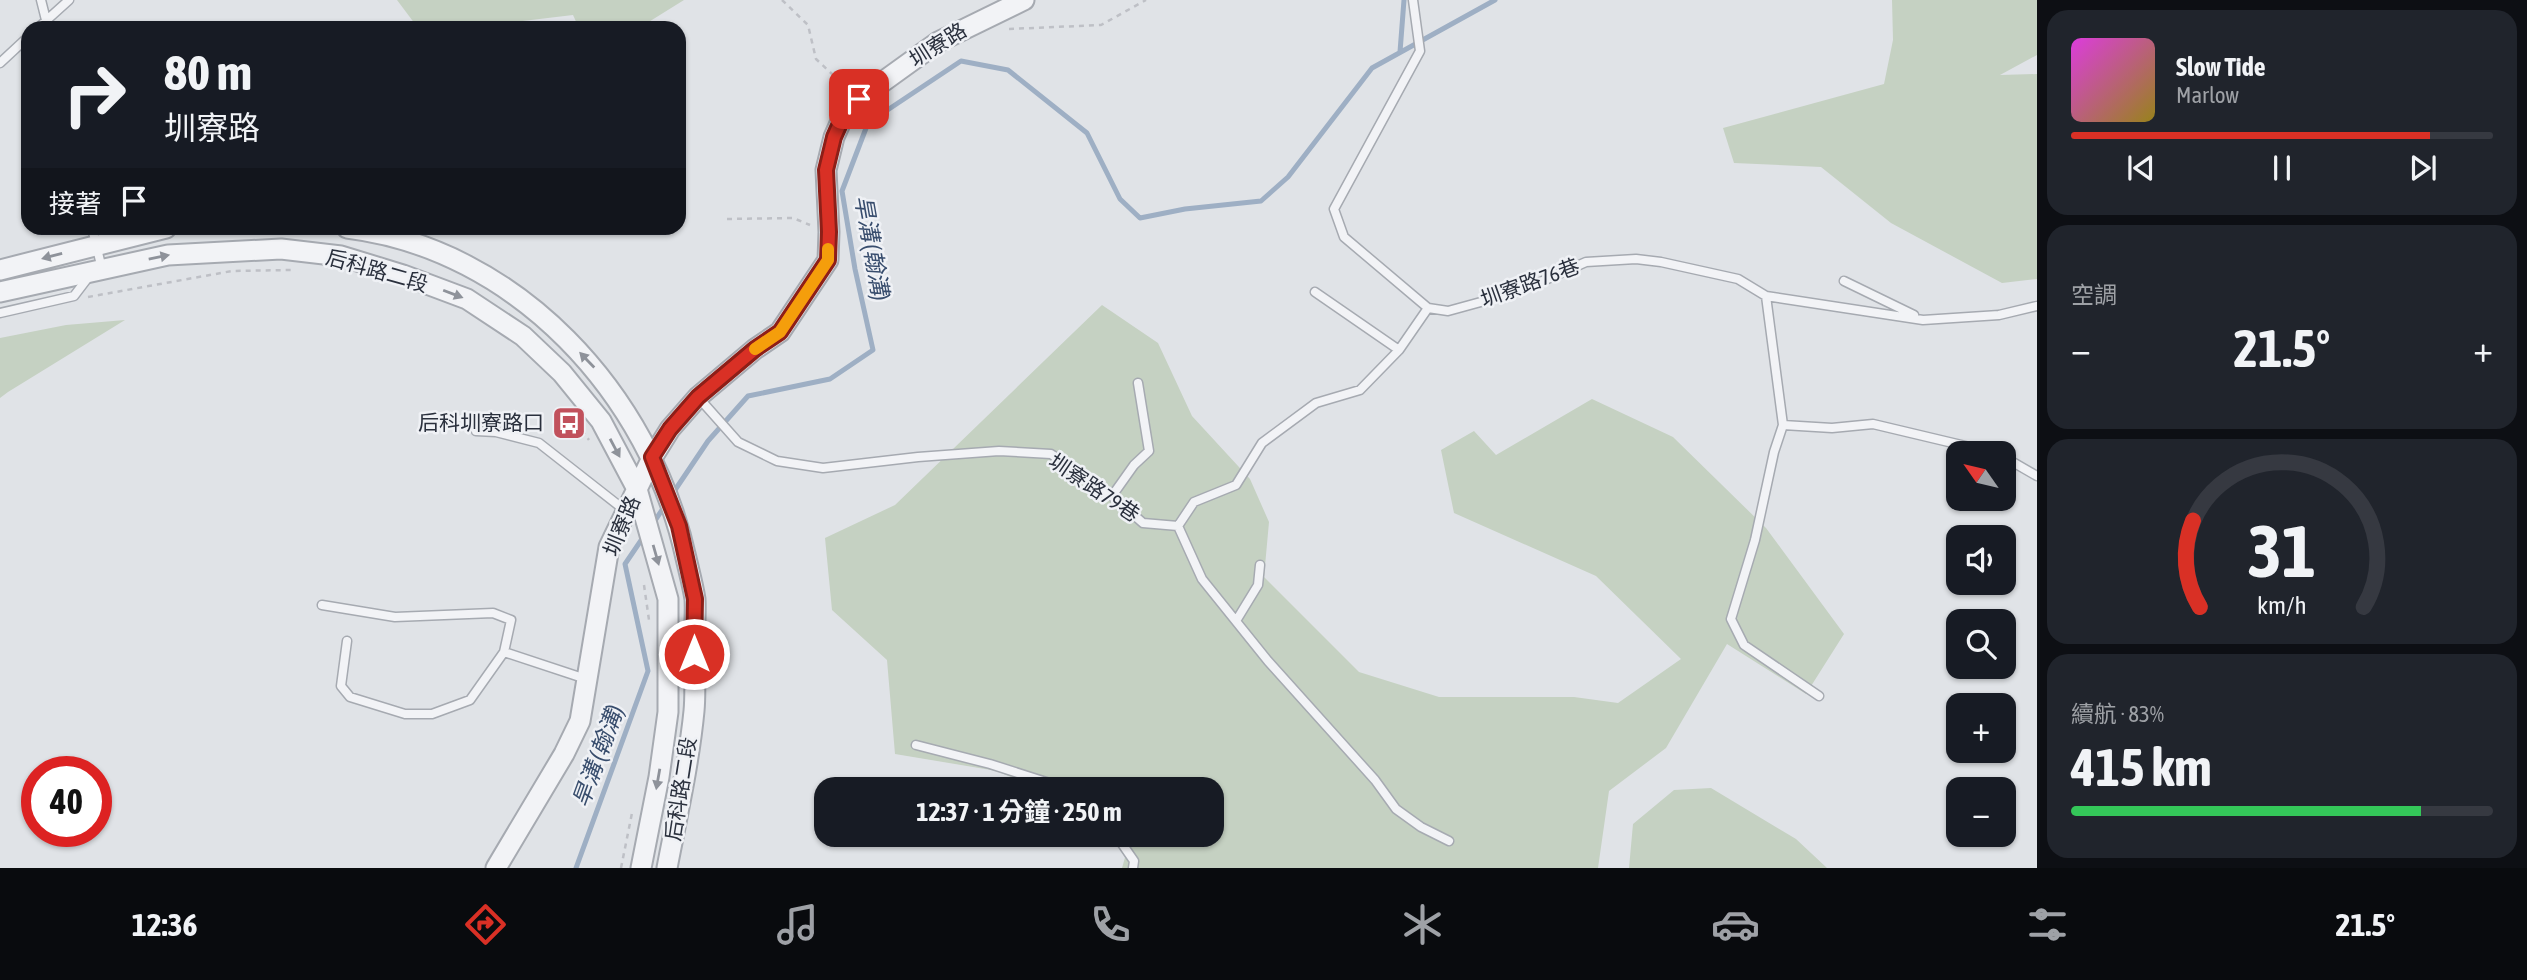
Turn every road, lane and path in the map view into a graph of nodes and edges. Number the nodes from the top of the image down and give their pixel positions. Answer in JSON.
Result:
{"nodes":[{"id":1,"x":41,"y":0,"type":"edge"},
{"id":2,"x":69,"y":0,"type":"edge"},
{"id":3,"x":782,"y":0,"type":"edge"},
{"id":4,"x":1024,"y":0,"type":"edge"},
{"id":5,"x":1146,"y":0,"type":"edge"},
{"id":6,"x":1413,"y":0,"type":"edge"},
{"id":7,"x":46,"y":21,"type":"edge"},
{"id":8,"x":50,"y":21,"type":"edge"},
{"id":9,"x":1000,"y":29,"type":"dead end"},
{"id":10,"x":21,"y":44,"type":"edge"},
{"id":11,"x":0,"y":63,"type":"edge"},
{"id":12,"x":859,"y":99,"type":"junction"},
{"id":13,"x":727,"y":219,"type":"dead end"},
{"id":14,"x":829,"y":232,"type":"junction"},
{"id":15,"x":387,"y":235,"type":"edge"},
{"id":16,"x":94,"y":236,"type":"edge"},
{"id":17,"x":0,"y":270,"type":"edge"},
{"id":18,"x":97,"y":270,"type":"junction"},
{"id":19,"x":301,"y":270,"type":"dead end"},
{"id":20,"x":1844,"y":281,"type":"dead end"},
{"id":21,"x":0,"y":292,"type":"edge"},
{"id":22,"x":1315,"y":292,"type":"dead end"},
{"id":23,"x":1766,"y":296,"type":"junction"},
{"id":24,"x":76,"y":300,"type":"dead end"},
{"id":25,"x":2037,"y":306,"type":"edge"},
{"id":26,"x":1428,"y":308,"type":"junction"},
{"id":27,"x":0,"y":313,"type":"edge"},
{"id":28,"x":1923,"y":320,"type":"junction"},
{"id":29,"x":1399,"y":350,"type":"junction"},
{"id":30,"x":1138,"y":383,"type":"dead end"},
{"id":31,"x":698,"y":397,"type":"junction"},
{"id":32,"x":567,"y":410,"type":"dead end"},
{"id":33,"x":1783,"y":425,"type":"junction"},
{"id":34,"x":476,"y":431,"type":"dead end"},
{"id":35,"x":589,"y":440,"type":"dead end"},
{"id":36,"x":1946,"y":441,"type":"edge"},
{"id":37,"x":652,"y":457,"type":"junction"},
{"id":38,"x":2016,"y":464,"type":"edge"},
{"id":39,"x":2037,"y":476,"type":"edge"},
{"id":40,"x":637,"y":489,"type":"junction"},
{"id":41,"x":1112,"y":496,"type":"junction"},
{"id":42,"x":626,"y":512,"type":"junction"},
{"id":43,"x":1178,"y":526,"type":"junction"},
{"id":44,"x":1260,"y":565,"type":"dead end"},
{"id":45,"x":641,"y":575,"type":"dead end"},
{"id":46,"x":322,"y":605,"type":"dead end"},
{"id":47,"x":1236,"y":621,"type":"junction"},
{"id":48,"x":649,"y":627,"type":"dead end"},
{"id":49,"x":347,"y":641,"type":"dead end"},
{"id":50,"x":504,"y":652,"type":"junction"},
{"id":51,"x":588,"y":680,"type":"junction"},
{"id":52,"x":1819,"y":696,"type":"dead end"},
{"id":53,"x":916,"y":745,"type":"dead end"},
{"id":54,"x":1031,"y":777,"type":"edge"},
{"id":55,"x":632,"y":813,"type":"dead end"},
{"id":56,"x":1449,"y":841,"type":"dead end"},
{"id":57,"x":1124,"y":847,"type":"edge"},
{"id":58,"x":496,"y":868,"type":"edge"},
{"id":59,"x":621,"y":868,"type":"edge"},
{"id":60,"x":641,"y":868,"type":"edge"},
{"id":61,"x":667,"y":868,"type":"edge"},
{"id":62,"x":1133,"y":868,"type":"edge"}],
"edges":[{"from":1,"to":7,"type":"lane"},
{"from":2,"to":8,"type":"lane"},
{"from":3,"to":12,"type":"path"},
{"from":4,"to":12,"type":"street","name":"圳寮路"},
{"from":5,"to":9,"type":"path"},
{"from":6,"to":26,"type":"lane"},
{"from":10,"to":11,"type":"lane"},
{"from":12,"to":14,"type":"street","name":"圳寮路"},
{"from":13,"to":14,"type":"path"},
{"from":14,"to":31,"type":"street","name":"圳寮路"},
{"from":37,"to":15,"type":"street","name":"后科路二段","one_way":true},
{"from":16,"to":17,"type":"street","one_way":true},
{"from":16,"to":18,"type":"lane"},
{"from":18,"to":21,"type":"street","name":"后科路二段"},
{"from":18,"to":27,"type":"lane"},
{"from":18,"to":40,"type":"street","name":"后科路二段","one_way":true},
{"from":19,"to":24,"type":"path"},
{"from":20,"to":28,"type":"lane"},
{"from":22,"to":29,"type":"lane"},
{"from":23,"to":26,"type":"lane","name":"圳寮路76巷"},
{"from":23,"to":28,"type":"lane","name":"圳寮路76巷"},
{"from":23,"to":33,"type":"lane"},
{"from":25,"to":28,"type":"lane","name":"圳寮路76巷"},
{"from":26,"to":29,"type":"lane"},
{"from":29,"to":43,"type":"lane"},
{"from":30,"to":41,"type":"lane"},
{"from":31,"to":37,"type":"street","name":"圳寮路"},
{"from":31,"to":41,"type":"lane","name":"圳寮路79巷"},
{"from":32,"to":35,"type":"path"},
{"from":33,"to":36,"type":"lane"},
{"from":33,"to":52,"type":"lane"},
{"from":34,"to":42,"type":"lane"},
{"from":37,"to":40,"type":"street","name":"圳寮路"},
{"from":37,"to":61,"type":"street","name":"后科路二段"},
{"from":38,"to":39,"type":"lane"},
{"from":40,"to":42,"type":"street","name":"圳寮路"},
{"from":40,"to":60,"type":"street","name":"后科路二段","one_way":true},
{"from":41,"to":43,"type":"lane","name":"圳寮路79巷"},
{"from":42,"to":51,"type":"street","name":"圳寮路"},
{"from":43,"to":47,"type":"lane"},
{"from":44,"to":47,"type":"lane"},
{"from":45,"to":48,"type":"path"},
{"from":46,"to":50,"type":"lane"},
{"from":47,"to":56,"type":"lane"},
{"from":49,"to":50,"type":"lane"},
{"from":50,"to":51,"type":"lane"},
{"from":51,"to":58,"type":"street","name":"圳寮路"},
{"from":53,"to":54,"type":"lane"},
{"from":55,"to":59,"type":"path"},
{"from":57,"to":62,"type":"lane"}]}
